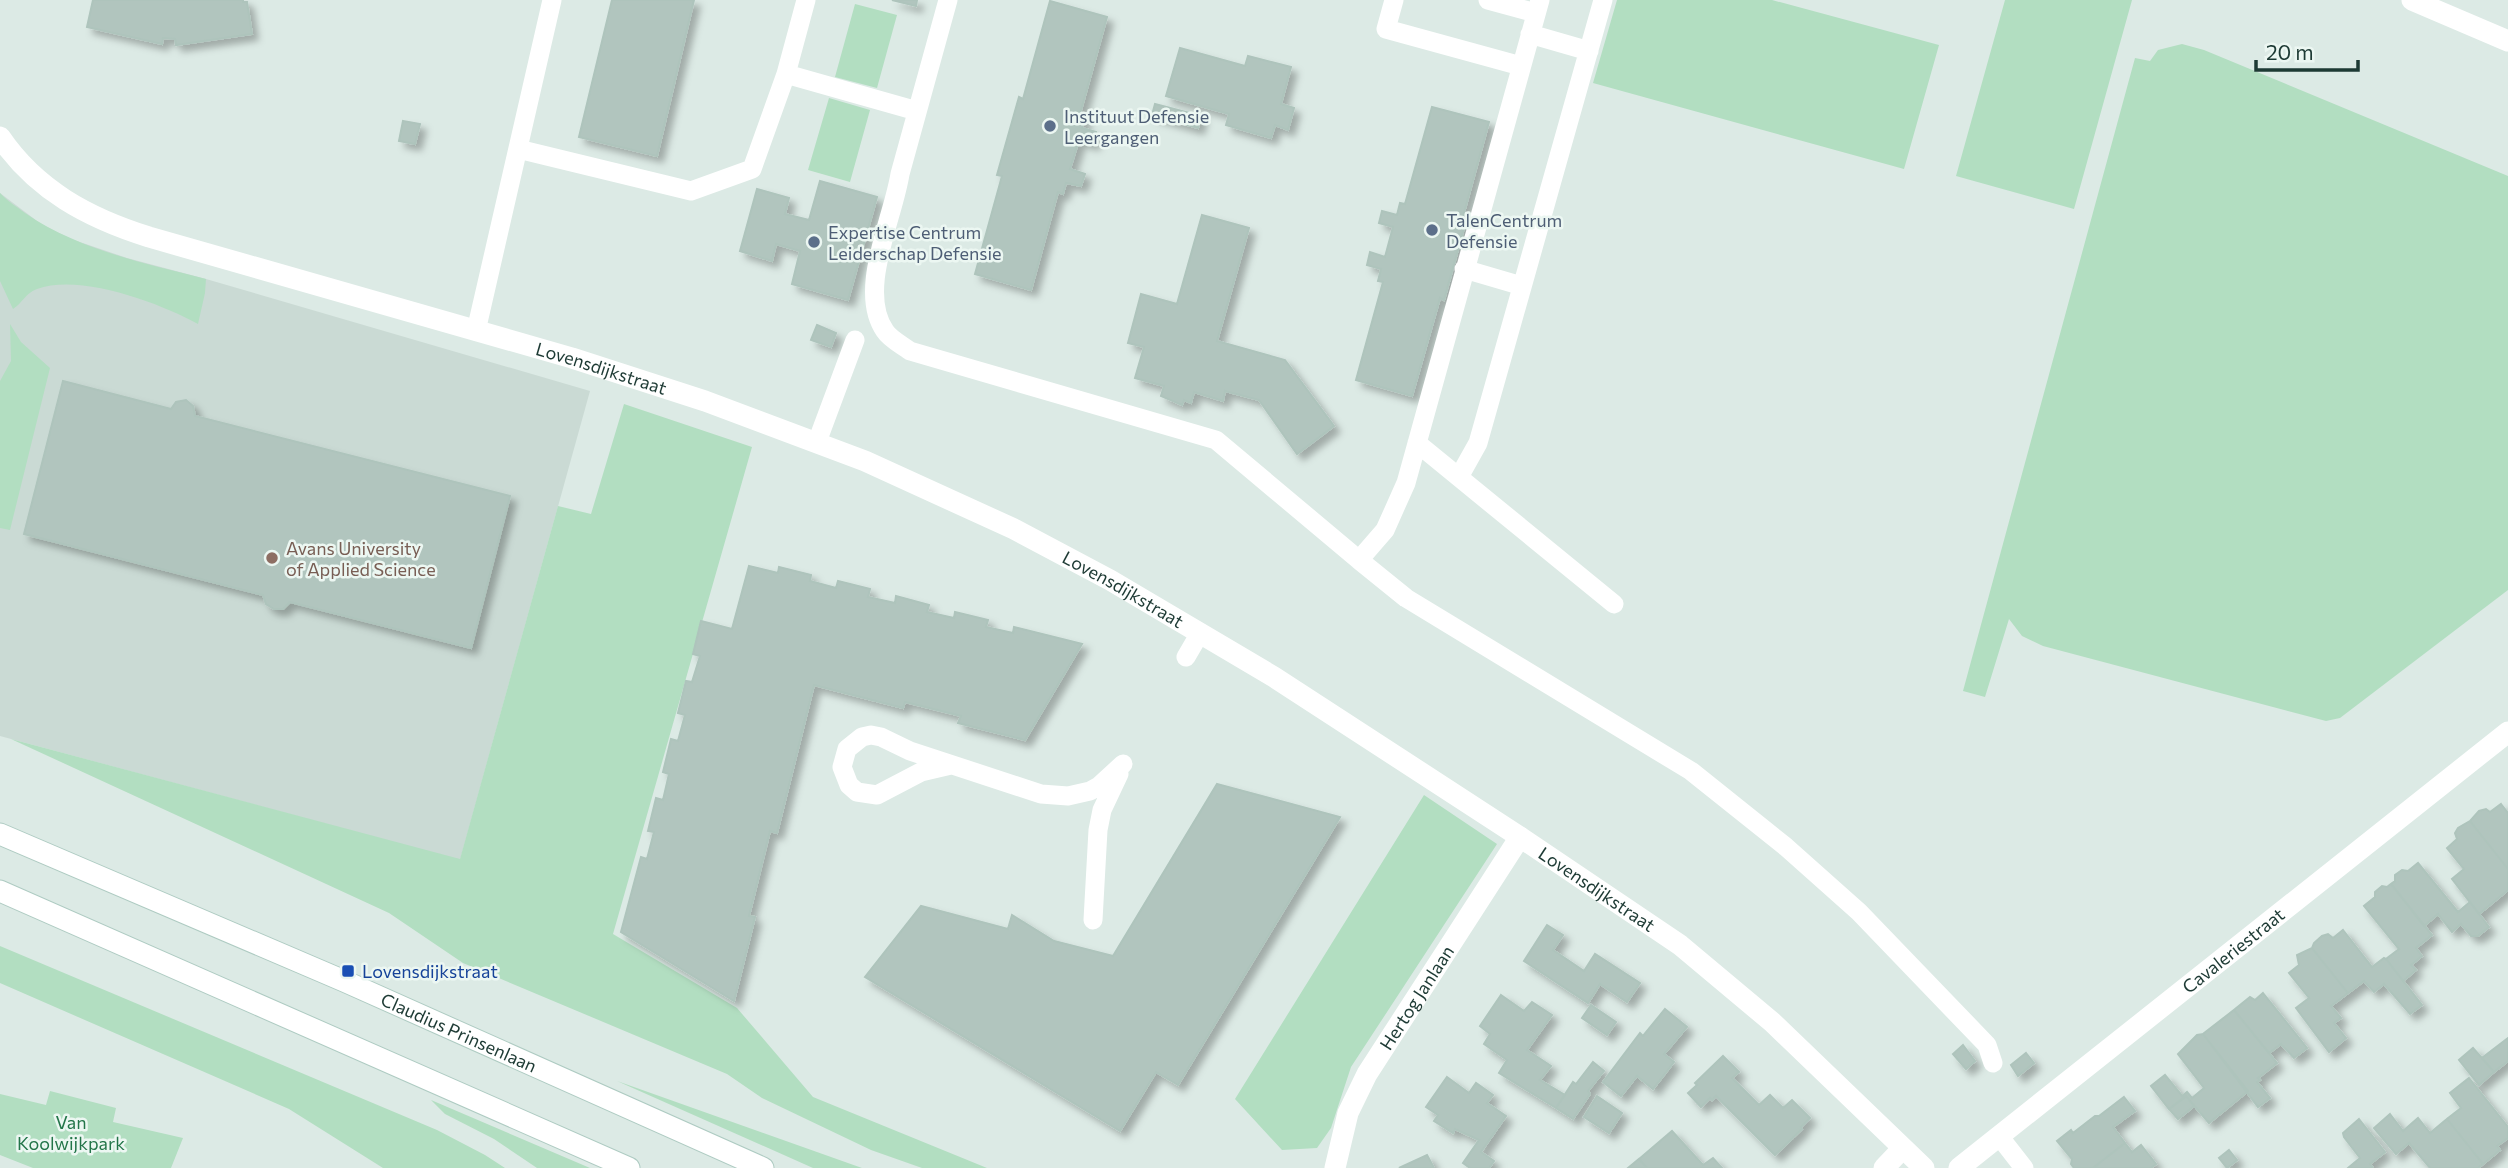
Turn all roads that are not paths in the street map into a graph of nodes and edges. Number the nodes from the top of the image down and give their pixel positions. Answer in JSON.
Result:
{"nodes":[{"id":1,"x":552,"y":0,"type":"edge"},
{"id":2,"x":806,"y":0,"type":"edge"},
{"id":3,"x":948,"y":0,"type":"edge"},
{"id":4,"x":1394,"y":0,"type":"edge"},
{"id":5,"x":1488,"y":0,"type":"edge"},
{"id":6,"x":1603,"y":0,"type":"edge"},
{"id":7,"x":2412,"y":0,"type":"edge"},
{"id":8,"x":1538,"y":7,"type":"edge"},
{"id":9,"x":1530,"y":34,"type":"junction"},
{"id":10,"x":2508,"y":41,"type":"edge"},
{"id":11,"x":1588,"y":51,"type":"junction"},
{"id":12,"x":1521,"y":66,"type":"junction"},
{"id":13,"x":786,"y":74,"type":"junction"},
{"id":14,"x":917,"y":111,"type":"junction"},
{"id":15,"x":0,"y":137,"type":"edge"},
{"id":16,"x":518,"y":149,"type":"junction"},
{"id":17,"x":1464,"y":269,"type":"junction"},
{"id":18,"x":1521,"y":286,"type":"junction"},
{"id":19,"x":475,"y":331,"type":"junction"},
{"id":20,"x":855,"y":340,"type":"dead end"},
{"id":21,"x":817,"y":442,"type":"junction"},
{"id":22,"x":1417,"y":443,"type":"junction"},
{"id":23,"x":1459,"y":477,"type":"junction"},
{"id":24,"x":1359,"y":560,"type":"junction"},
{"id":25,"x":1614,"y":604,"type":"dead end"},
{"id":26,"x":1200,"y":633,"type":"junction"},
{"id":27,"x":1186,"y":657,"type":"dead end"},
{"id":28,"x":2508,"y":732,"type":"edge"},
{"id":29,"x":951,"y":765,"type":"junction"},
{"id":30,"x":0,"y":834,"type":"edge"},
{"id":31,"x":1520,"y":837,"type":"junction"},
{"id":32,"x":0,"y":891,"type":"edge"},
{"id":33,"x":1093,"y":920,"type":"dead end"},
{"id":34,"x":1993,"y":1063,"type":"dead end"},
{"id":35,"x":1998,"y":1136,"type":"junction"},
{"id":36,"x":1902,"y":1149,"type":"junction"},
{"id":37,"x":629,"y":1168,"type":"edge"},
{"id":38,"x":763,"y":1168,"type":"edge"},
{"id":39,"x":1335,"y":1168,"type":"edge"},
{"id":40,"x":1884,"y":1168,"type":"edge"},
{"id":41,"x":1924,"y":1168,"type":"edge"},
{"id":42,"x":1959,"y":1168,"type":"edge"},
{"id":43,"x":2024,"y":1168,"type":"edge"}],
"edges":[{"from":1,"to":16,"type":"lane"},
{"from":2,"to":13,"type":"lane"},
{"from":3,"to":14,"type":"lane"},
{"from":4,"to":12,"type":"lane"},
{"from":5,"to":8,"type":"lane"},
{"from":6,"to":11,"type":"lane"},
{"from":7,"to":10,"type":"street"},
{"from":8,"to":9,"type":"lane"},
{"from":9,"to":11,"type":"lane"},
{"from":9,"to":12,"type":"lane"},
{"from":11,"to":18,"type":"lane"},
{"from":12,"to":17,"type":"lane"},
{"from":13,"to":14,"type":"lane"},
{"from":13,"to":16,"type":"lane"},
{"from":14,"to":24,"type":"lane"},
{"from":15,"to":19,"type":"street","name":"Lovensdijkstraat"},
{"from":16,"to":19,"type":"lane"},
{"from":17,"to":18,"type":"lane"},
{"from":17,"to":22,"type":"lane"},
{"from":18,"to":23,"type":"lane"},
{"from":19,"to":21,"type":"street","name":"Lovensdijkstraat"},
{"from":20,"to":21,"type":"lane"},
{"from":21,"to":26,"type":"street","name":"Lovensdijkstraat"},
{"from":22,"to":23,"type":"lane"},
{"from":22,"to":24,"type":"lane"},
{"from":23,"to":25,"type":"lane"},
{"from":24,"to":34,"type":"lane"},
{"from":26,"to":27,"type":"lane","name":"Lovensdijkstraat"},
{"from":26,"to":31,"type":"street","name":"Lovensdijkstraat"},
{"from":28,"to":35,"type":"street","name":"Cavaleriestraat"},
{"from":29,"to":29,"type":"lane"},
{"from":29,"to":33,"type":"lane"},
{"from":30,"to":38,"type":"street","name":"Claudius Prinsenlaan"},
{"from":31,"to":36,"type":"street","name":"Lovensdijkstraat"},
{"from":31,"to":39,"type":"street","name":"Hertog Janlaan"},
{"from":32,"to":37,"type":"street"},
{"from":35,"to":42,"type":"street","name":"Cavaleriestraat"},
{"from":35,"to":43,"type":"lane"},
{"from":36,"to":40,"type":"street"},
{"from":36,"to":41,"type":"street","name":"Lovensdijkstraat"}]}
